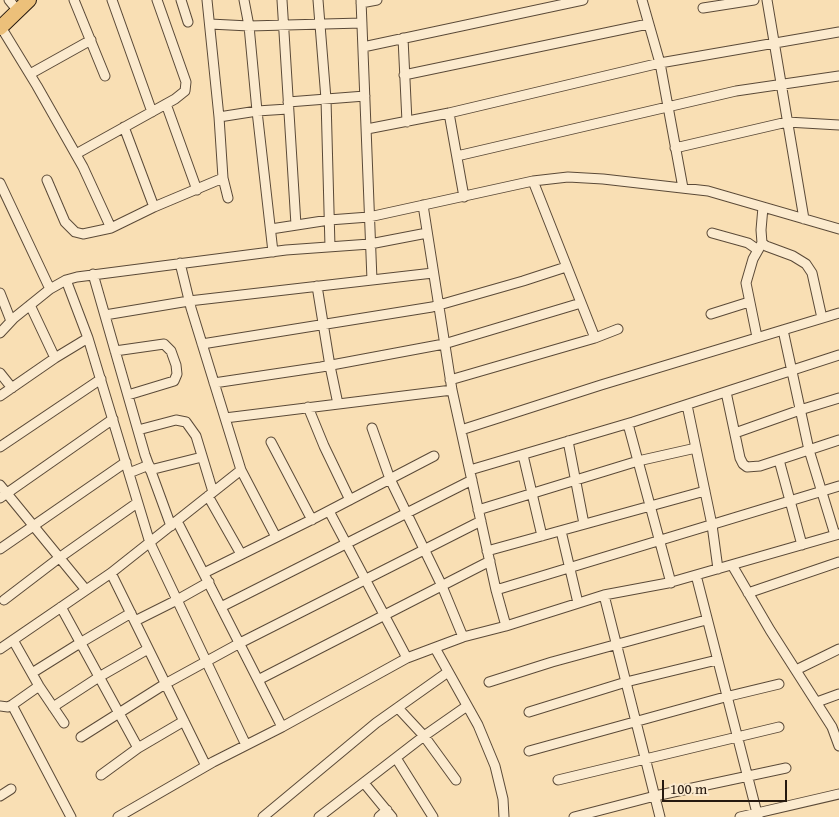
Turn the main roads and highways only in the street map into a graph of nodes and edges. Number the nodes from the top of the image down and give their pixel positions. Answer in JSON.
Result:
{"nodes":[{"id":1,"x":29,"y":0,"type":"edge"},
{"id":2,"x":14,"y":5,"type":"edge"},
{"id":3,"x":1,"y":27,"type":"edge"}],
"edges":[{"from":1,"to":2,"type":"main road"},
{"from":2,"to":3,"type":"main road"}]}
